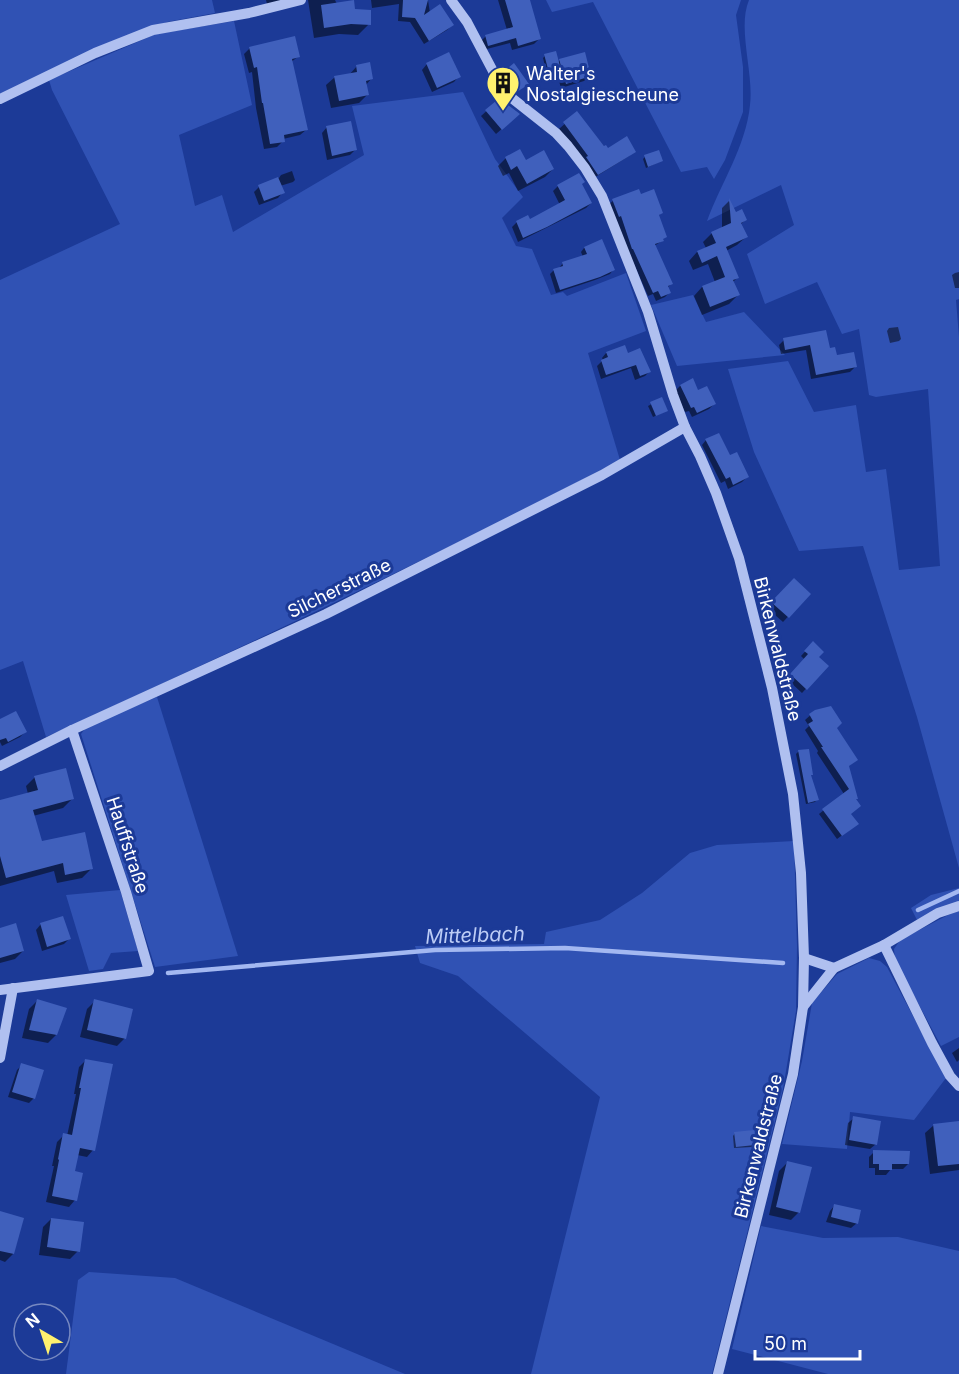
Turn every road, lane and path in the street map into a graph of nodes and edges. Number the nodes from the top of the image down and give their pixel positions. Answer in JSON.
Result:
{"nodes":[{"id":1,"x":301,"y":0,"type":"edge"},
{"id":2,"x":451,"y":0,"type":"edge"},
{"id":3,"x":0,"y":99,"type":"edge"},
{"id":4,"x":685,"y":426,"type":"junction"},
{"id":5,"x":72,"y":730,"type":"junction"},
{"id":6,"x":0,"y":766,"type":"edge"},
{"id":7,"x":959,"y":906,"type":"edge"},
{"id":8,"x":884,"y":945,"type":"junction"},
{"id":9,"x":804,"y":958,"type":"junction"},
{"id":10,"x":834,"y":968,"type":"junction"},
{"id":11,"x":13,"y":988,"type":"junction"},
{"id":12,"x":0,"y":990,"type":"edge"},
{"id":13,"x":803,"y":1007,"type":"junction"},
{"id":14,"x":0,"y":1058,"type":"edge"},
{"id":15,"x":959,"y":1086,"type":"edge"},
{"id":16,"x":718,"y":1374,"type":"edge"}],
"edges":[{"from":1,"to":3,"type":"street"},
{"from":2,"to":4,"type":"street","name":"Birkenwaldstraße"},
{"from":4,"to":5,"type":"street","name":"Silcherstraße"},
{"from":4,"to":9,"type":"street","name":"Birkenwaldstraße"},
{"from":5,"to":6,"type":"street","name":"Silcherstraße"},
{"from":5,"to":11,"type":"street","name":"Hauffstraße"},
{"from":7,"to":8,"type":"street"},
{"from":8,"to":10,"type":"street"},
{"from":8,"to":15,"type":"street"},
{"from":9,"to":10,"type":"street"},
{"from":9,"to":13,"type":"street","name":"Birkenwaldstraße"},
{"from":10,"to":13,"type":"street"},
{"from":11,"to":12,"type":"street"},
{"from":11,"to":14,"type":"street"},
{"from":13,"to":16,"type":"street","name":"Birkenwaldstraße"}]}
